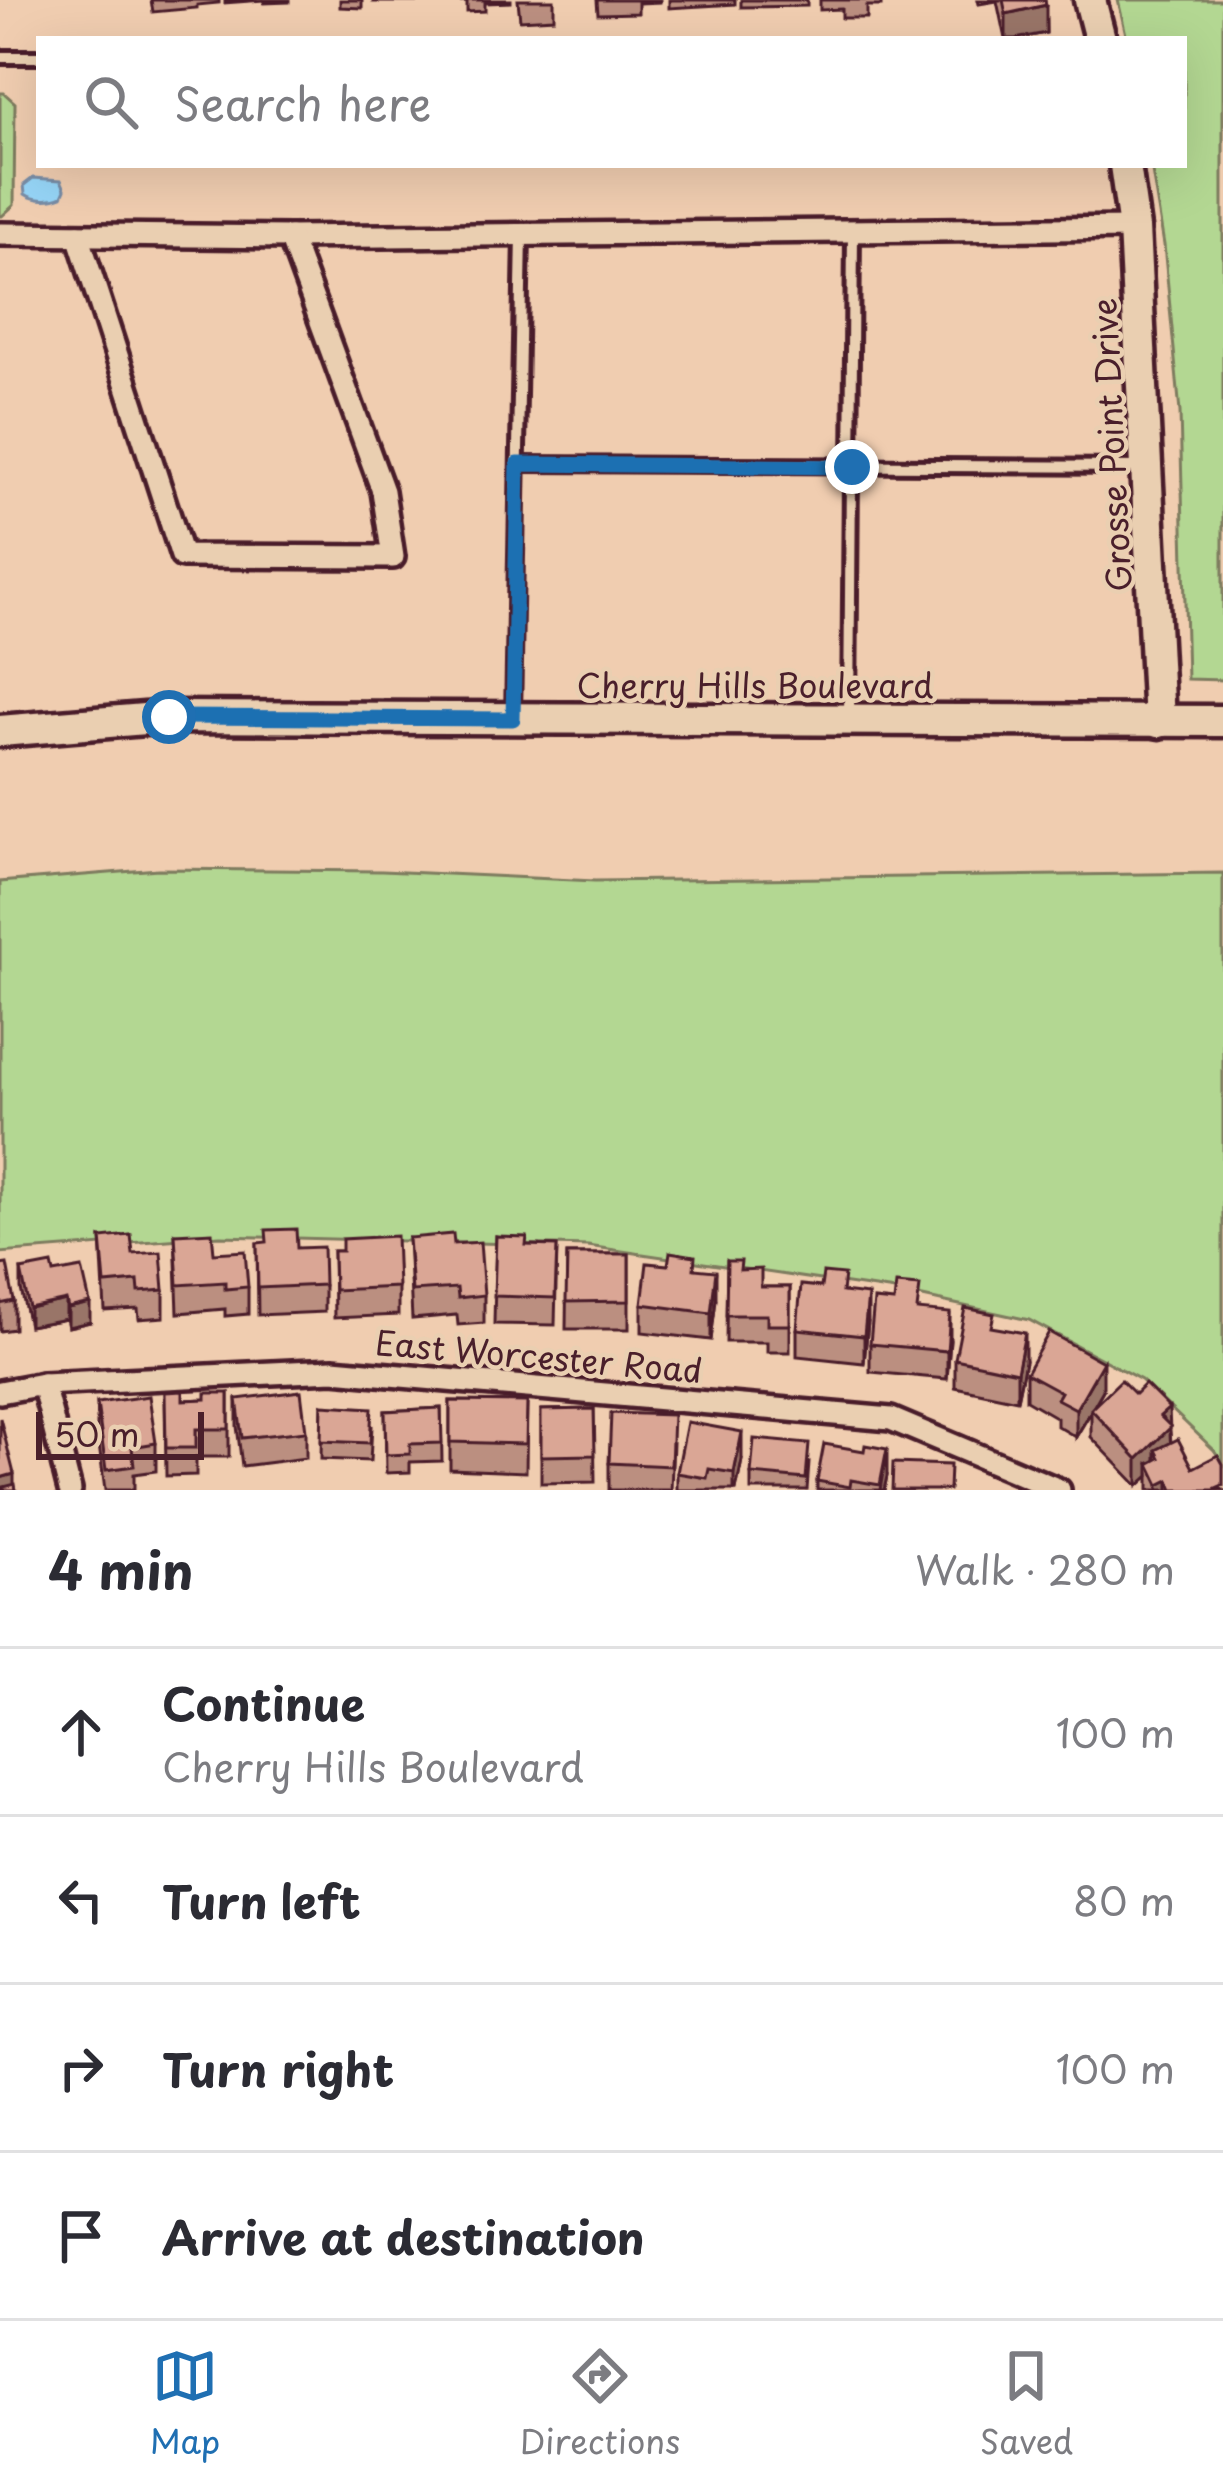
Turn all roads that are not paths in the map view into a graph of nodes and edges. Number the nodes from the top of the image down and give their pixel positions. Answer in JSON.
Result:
{"nodes":[{"id":1,"x":1090,"y":0,"type":"edge"},
{"id":2,"x":1099,"y":36,"type":"edge"},
{"id":3,"x":0,"y":57,"type":"edge"},
{"id":4,"x":36,"y":57,"type":"edge"},
{"id":5,"x":1124,"y":168,"type":"edge"},
{"id":6,"x":1134,"y":228,"type":"junction"},
{"id":7,"x":854,"y":231,"type":"junction"},
{"id":8,"x":0,"y":234,"type":"edge"},
{"id":9,"x":522,"y":234,"type":"junction"},
{"id":10,"x":77,"y":235,"type":"junction"},
{"id":11,"x":290,"y":236,"type":"junction"},
{"id":12,"x":518,"y":464,"type":"junction"},
{"id":13,"x":1148,"y":466,"type":"junction"},
{"id":14,"x":852,"y":467,"type":"junction"},
{"id":15,"x":513,"y":719,"type":"junction"},
{"id":16,"x":849,"y":721,"type":"junction"},
{"id":17,"x":1159,"y":722,"type":"junction"},
{"id":18,"x":1223,"y":722,"type":"edge"},
{"id":19,"x":0,"y":731,"type":"edge"},
{"id":20,"x":43,"y":1384,"type":"junction"},
{"id":21,"x":0,"y":1392,"type":"edge"},
{"id":22,"x":70,"y":1490,"type":"edge"},
{"id":23,"x":1059,"y":1490,"type":"edge"}],
"edges":[{"from":1,"to":2,"type":"street"},
{"from":3,"to":4,"type":"lane"},
{"from":5,"to":6,"type":"street","name":"Grosse Point Drive"},
{"from":6,"to":7,"type":"street"},
{"from":6,"to":13,"type":"street","name":"Grosse Point Drive"},
{"from":7,"to":9,"type":"street"},
{"from":7,"to":14,"type":"lane"},
{"from":8,"to":10,"type":"street"},
{"from":9,"to":11,"type":"street"},
{"from":9,"to":12,"type":"lane"},
{"from":10,"to":11,"type":"street"},
{"from":10,"to":11,"type":"street"},
{"from":12,"to":14,"type":"lane"},
{"from":12,"to":15,"type":"lane"},
{"from":13,"to":14,"type":"lane"},
{"from":13,"to":17,"type":"street","name":"Grosse Point Drive"},
{"from":14,"to":16,"type":"lane"},
{"from":15,"to":16,"type":"street","name":"Cherry Hills Boulevard"},
{"from":15,"to":19,"type":"street","name":"Cherry Hills Boulevard"},
{"from":16,"to":17,"type":"street","name":"Cherry Hills Boulevard"},
{"from":17,"to":18,"type":"street","name":"Cherry Hills Boulevard"},
{"from":20,"to":21,"type":"street","name":"East Worcester Road"},
{"from":20,"to":22,"type":"street"},
{"from":20,"to":23,"type":"street","name":"East Worcester Road"}]}
